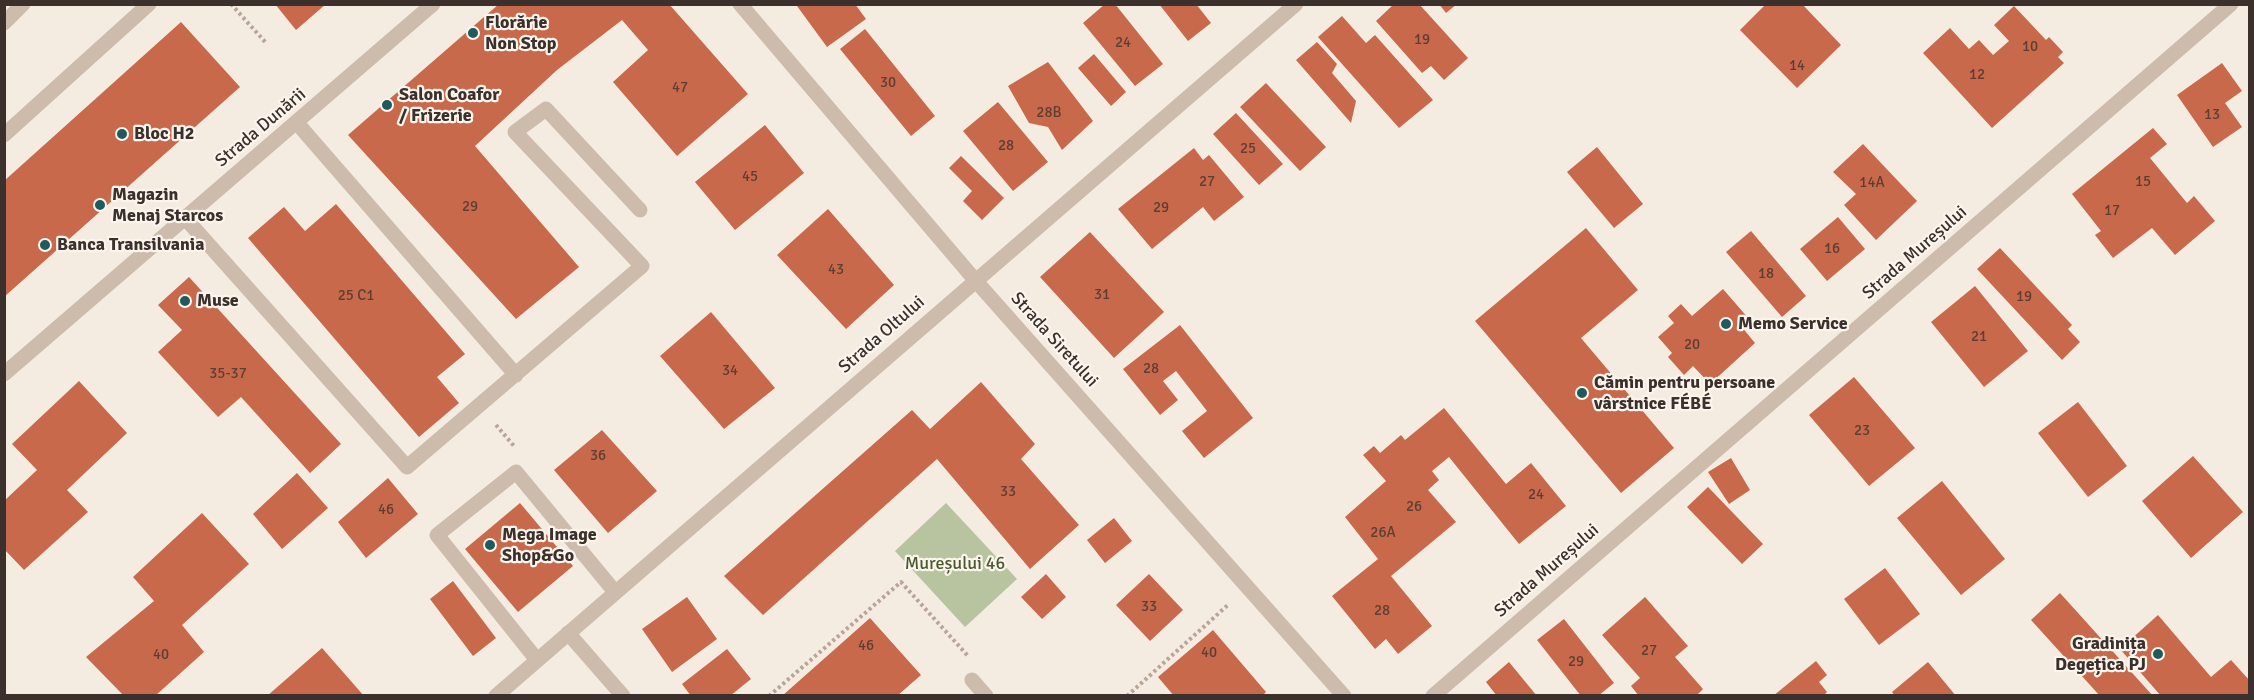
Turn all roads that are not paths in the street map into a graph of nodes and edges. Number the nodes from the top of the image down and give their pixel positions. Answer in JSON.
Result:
{"nodes":[{"id":1,"x":23,"y":4,"type":"edge"},
{"id":2,"x":149,"y":4,"type":"edge"},
{"id":3,"x":433,"y":4,"type":"edge"},
{"id":4,"x":740,"y":4,"type":"edge"},
{"id":5,"x":1296,"y":4,"type":"edge"},
{"id":6,"x":2232,"y":4,"type":"edge"},
{"id":7,"x":4,"y":23,"type":"edge"},
{"id":8,"x":297,"y":123,"type":"junction"},
{"id":9,"x":4,"y":135,"type":"edge"},
{"id":10,"x":640,"y":210,"type":"dead end"},
{"id":11,"x":185,"y":218,"type":"junction"},
{"id":12,"x":975,"y":280,"type":"junction"},
{"id":13,"x":4,"y":374,"type":"edge"},
{"id":14,"x":516,"y":375,"type":"junction"},
{"id":15,"x":615,"y":592,"type":"junction"},
{"id":16,"x":568,"y":633,"type":"junction"},
{"id":17,"x":537,"y":660,"type":"junction"},
{"id":18,"x":972,"y":680,"type":"road end"},
{"id":19,"x":496,"y":696,"type":"edge"},
{"id":20,"x":623,"y":696,"type":"edge"},
{"id":21,"x":986,"y":696,"type":"edge"},
{"id":22,"x":1344,"y":696,"type":"edge"},
{"id":23,"x":1433,"y":696,"type":"edge"}],
"edges":[{"from":1,"to":7,"type":"street"},
{"from":2,"to":9,"type":"street"},
{"from":3,"to":8,"type":"street","name":"Strada Dunării"},
{"from":4,"to":12,"type":"street","name":"Strada Siretului"},
{"from":5,"to":12,"type":"street","name":"Strada Oltului"},
{"from":6,"to":23,"type":"street","name":"Strada Mureșului"},
{"from":8,"to":11,"type":"street","name":"Strada Dunării"},
{"from":8,"to":14,"type":"street"},
{"from":10,"to":14,"type":"street"},
{"from":11,"to":13,"type":"street","name":"Strada Dunării"},
{"from":11,"to":14,"type":"street"},
{"from":12,"to":15,"type":"street","name":"Strada Oltului"},
{"from":12,"to":22,"type":"street","name":"Strada Siretului"},
{"from":15,"to":16,"type":"street","name":"Strada Oltului"},
{"from":15,"to":17,"type":"street"},
{"from":16,"to":17,"type":"street","name":"Strada Oltului"},
{"from":16,"to":20,"type":"street"},
{"from":17,"to":19,"type":"street","name":"Strada Oltului"},
{"from":18,"to":21,"type":"street"}]}
